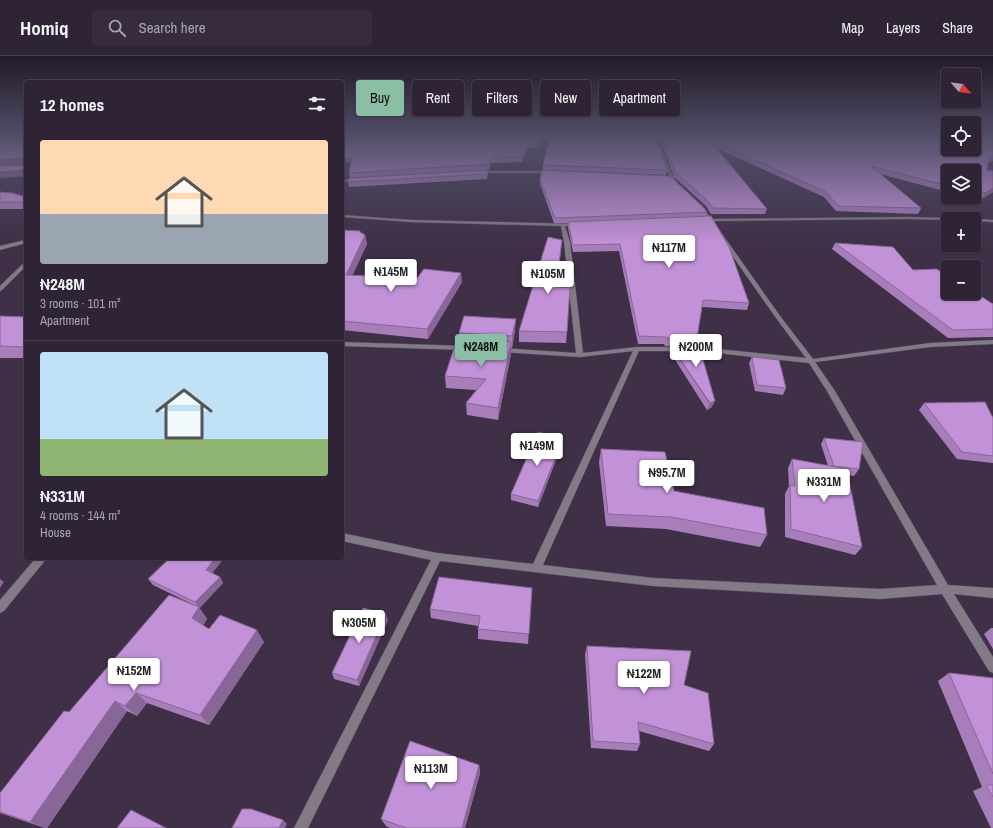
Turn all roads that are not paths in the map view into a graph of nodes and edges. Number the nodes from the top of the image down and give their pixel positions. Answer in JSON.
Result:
{"nodes":[{"id":1,"x":669,"y":172,"type":"edge"},
{"id":2,"x":663,"y":178,"type":"edge"},
{"id":3,"x":671,"y":178,"type":"junction"},
{"id":4,"x":363,"y":180,"type":"edge"},
{"id":5,"x":344,"y":181,"type":"edge"},
{"id":6,"x":681,"y":188,"type":"edge"},
{"id":7,"x":697,"y":203,"type":"edge"},
{"id":8,"x":344,"y":216,"type":"edge"},
{"id":9,"x":941,"y":219,"type":"edge"},
{"id":10,"x":707,"y":220,"type":"junction"},
{"id":11,"x":981,"y":220,"type":"edge"},
{"id":12,"x":993,"y":221,"type":"edge"},
{"id":13,"x":582,"y":224,"type":"edge"},
{"id":14,"x":563,"y":226,"type":"junction"},
{"id":15,"x":24,"y":242,"type":"edge"},
{"id":16,"x":0,"y":248,"type":"edge"},
{"id":17,"x":24,"y":265,"type":"edge"},
{"id":18,"x":0,"y":289,"type":"edge"},
{"id":19,"x":993,"y":342,"type":"edge"},
{"id":20,"x":344,"y":344,"type":"edge"},
{"id":21,"x":473,"y":349,"type":"edge"},
{"id":22,"x":636,"y":349,"type":"junction"},
{"id":23,"x":495,"y":350,"type":"edge"},
{"id":24,"x":580,"y":355,"type":"junction"},
{"id":25,"x":812,"y":361,"type":"junction"},
{"id":26,"x":344,"y":537,"type":"edge"},
{"id":27,"x":437,"y":557,"type":"junction"},
{"id":28,"x":40,"y":560,"type":"edge"},
{"id":29,"x":536,"y":569,"type":"junction"},
{"id":30,"x":945,"y":590,"type":"junction"},
{"id":31,"x":993,"y":593,"type":"edge"},
{"id":32,"x":0,"y":608,"type":"edge"},
{"id":33,"x":993,"y":667,"type":"edge"},
{"id":34,"x":301,"y":828,"type":"edge"}],
"edges":[{"from":1,"to":3,"type":"street"},
{"from":2,"to":3,"type":"street"},
{"from":3,"to":6,"type":"street"},
{"from":4,"to":5,"type":"street"},
{"from":7,"to":10,"type":"street"},
{"from":8,"to":14,"type":"street"},
{"from":9,"to":10,"type":"street"},
{"from":10,"to":25,"type":"street"},
{"from":11,"to":12,"type":"street"},
{"from":13,"to":14,"type":"street"},
{"from":14,"to":24,"type":"street"},
{"from":15,"to":16,"type":"street"},
{"from":17,"to":18,"type":"street"},
{"from":19,"to":25,"type":"street"},
{"from":20,"to":21,"type":"street"},
{"from":22,"to":24,"type":"street"},
{"from":22,"to":25,"type":"street"},
{"from":22,"to":29,"type":"street"},
{"from":23,"to":24,"type":"street"},
{"from":25,"to":30,"type":"street"},
{"from":26,"to":27,"type":"street"},
{"from":27,"to":29,"type":"street"},
{"from":27,"to":34,"type":"street"},
{"from":28,"to":32,"type":"street"},
{"from":29,"to":30,"type":"street"},
{"from":30,"to":31,"type":"street"},
{"from":30,"to":33,"type":"street"}]}
